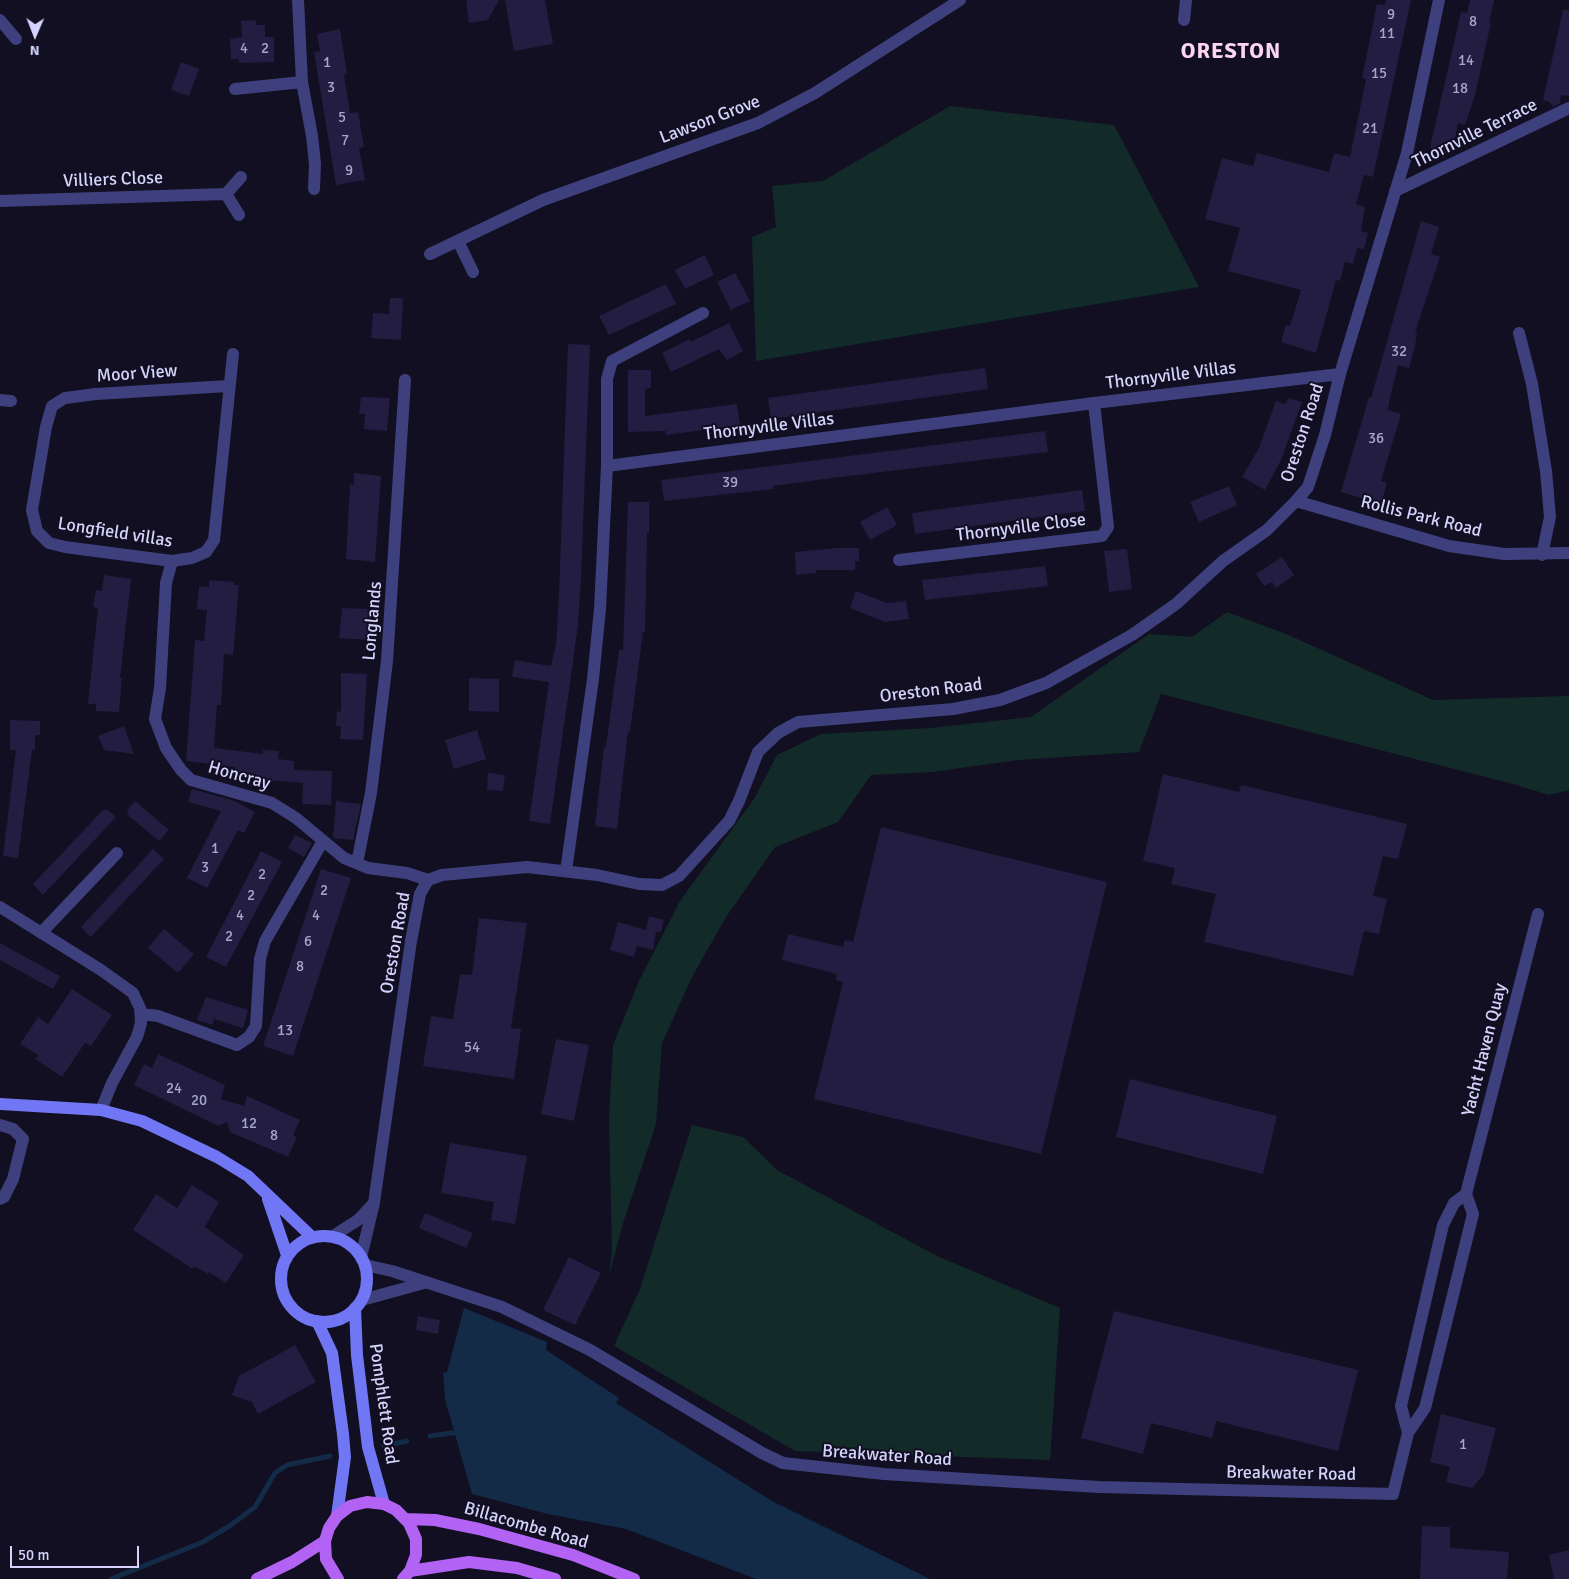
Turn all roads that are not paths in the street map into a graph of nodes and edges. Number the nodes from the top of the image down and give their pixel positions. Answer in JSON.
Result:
{"nodes":[{"id":1,"x":298,"y":0,"type":"edge"},
{"id":2,"x":960,"y":0,"type":"edge"},
{"id":3,"x":1186,"y":0,"type":"edge"},
{"id":4,"x":1439,"y":0,"type":"edge"},
{"id":5,"x":0,"y":20,"type":"edge"},
{"id":6,"x":1184,"y":20,"type":"dead end"},
{"id":7,"x":16,"y":40,"type":"dead end"},
{"id":8,"x":302,"y":82,"type":"junction"},
{"id":9,"x":235,"y":89,"type":"dead end"},
{"id":10,"x":1569,"y":108,"type":"edge"},
{"id":11,"x":241,"y":177,"type":"dead end"},
{"id":12,"x":314,"y":188,"type":"dead end"},
{"id":13,"x":1396,"y":191,"type":"junction"},
{"id":14,"x":226,"y":194,"type":"junction"},
{"id":15,"x":0,"y":201,"type":"edge"},
{"id":16,"x":239,"y":215,"type":"dead end"},
{"id":17,"x":458,"y":241,"type":"junction"},
{"id":18,"x":430,"y":254,"type":"dead end"},
{"id":19,"x":473,"y":272,"type":"dead end"},
{"id":20,"x":703,"y":314,"type":"dead end"},
{"id":21,"x":1519,"y":332,"type":"dead end"},
{"id":22,"x":232,"y":354,"type":"dead end"},
{"id":23,"x":1340,"y":374,"type":"junction"},
{"id":24,"x":405,"y":380,"type":"dead end"},
{"id":25,"x":228,"y":386,"type":"junction"},
{"id":26,"x":1094,"y":403,"type":"junction"},
{"id":27,"x":52,"y":406,"type":"joint"},
{"id":28,"x":607,"y":466,"type":"junction"},
{"id":29,"x":1296,"y":501,"type":"junction"},
{"id":30,"x":1569,"y":553,"type":"edge"},
{"id":31,"x":1542,"y":555,"type":"junction"},
{"id":32,"x":899,"y":560,"type":"dead end"},
{"id":33,"x":172,"y":561,"type":"junction"},
{"id":34,"x":323,"y":841,"type":"junction"},
{"id":35,"x":117,"y":853,"type":"dead end"},
{"id":36,"x":363,"y":866,"type":"junction"},
{"id":37,"x":566,"y":871,"type":"junction"},
{"id":38,"x":428,"y":880,"type":"junction"},
{"id":39,"x":0,"y":907,"type":"edge"},
{"id":40,"x":1538,"y":914,"type":"dead end"},
{"id":41,"x":41,"y":933,"type":"junction"},
{"id":42,"x":140,"y":1014,"type":"junction"},
{"id":43,"x":0,"y":1104,"type":"edge"},
{"id":44,"x":101,"y":1110,"type":"junction"},
{"id":45,"x":0,"y":1125,"type":"edge"},
{"id":46,"x":1466,"y":1194,"type":"junction"},
{"id":47,"x":267,"y":1196,"type":"junction"},
{"id":48,"x":0,"y":1199,"type":"edge"},
{"id":49,"x":374,"y":1203,"type":"junction"},
{"id":50,"x":333,"y":1236,"type":"junction"},
{"id":51,"x":312,"y":1237,"type":"junction"},
{"id":52,"x":287,"y":1255,"type":"junction"},
{"id":53,"x":363,"y":1261,"type":"junction"},
{"id":54,"x":424,"y":1283,"type":"junction"},
{"id":55,"x":358,"y":1304,"type":"junction"},
{"id":56,"x":317,"y":1322,"type":"junction"},
{"id":57,"x":1408,"y":1433,"type":"junction"},
{"id":58,"x":1393,"y":1494,"type":"joint"},
{"id":59,"x":384,"y":1504,"type":"junction"},
{"id":60,"x":337,"y":1516,"type":"junction"},
{"id":61,"x":405,"y":1518,"type":"junction"},
{"id":62,"x":325,"y":1541,"type":"junction"},
{"id":63,"x":406,"y":1575,"type":"edge"},
{"id":64,"x":257,"y":1579,"type":"edge"},
{"id":65,"x":338,"y":1579,"type":"edge"},
{"id":66,"x":555,"y":1579,"type":"edge"},
{"id":67,"x":634,"y":1579,"type":"edge"}],
"edges":[{"from":1,"to":8,"type":"street"},
{"from":2,"to":17,"type":"street","name":"Lawson Grove"},
{"from":3,"to":6,"type":"street"},
{"from":4,"to":13,"type":"street","name":"Oreston Road"},
{"from":5,"to":7,"type":"street"},
{"from":8,"to":9,"type":"street"},
{"from":8,"to":12,"type":"street"},
{"from":10,"to":13,"type":"street","name":"Thornville Terrace"},
{"from":11,"to":14,"type":"street"},
{"from":13,"to":23,"type":"street","name":"Oreston Road"},
{"from":14,"to":15,"type":"street","name":"Villiers Close"},
{"from":14,"to":16,"type":"street"},
{"from":17,"to":18,"type":"street","name":"Lawson Grove"},
{"from":17,"to":19,"type":"street"},
{"from":20,"to":28,"type":"street"},
{"from":21,"to":31,"type":"street"},
{"from":22,"to":25,"type":"street","name":"Longfield villas"},
{"from":23,"to":26,"type":"street","name":"Thornyville Villas"},
{"from":23,"to":29,"type":"street","name":"Oreston Road"},
{"from":24,"to":36,"type":"street","name":"Longlands"},
{"from":25,"to":27,"type":"street","name":"Moor View"},
{"from":25,"to":33,"type":"street","name":"Longfield villas"},
{"from":26,"to":28,"type":"street","name":"Thornyville Villas"},
{"from":26,"to":32,"type":"street","name":"Thornyville Close"},
{"from":27,"to":33,"type":"street","name":"Longfield villas"},
{"from":28,"to":37,"type":"street"},
{"from":29,"to":31,"type":"street","name":"Rollis Park Road"},
{"from":29,"to":37,"type":"street","name":"Oreston Road"},
{"from":30,"to":31,"type":"street","name":"Rollis Park Road"},
{"from":33,"to":34,"type":"street","name":"Honcray"},
{"from":34,"to":36,"type":"street","name":"Honcray"},
{"from":34,"to":42,"type":"street"},
{"from":35,"to":41,"type":"street"},
{"from":36,"to":38,"type":"street","name":"Honcray"},
{"from":37,"to":38,"type":"street","name":"Oreston Road"},
{"from":38,"to":49,"type":"street","name":"Oreston Road"},
{"from":39,"to":41,"type":"street"},
{"from":40,"to":46,"type":"street","name":"Yacht Haven Quay"},
{"from":41,"to":42,"type":"street"},
{"from":42,"to":44,"type":"street"},
{"from":43,"to":44,"type":"street"},
{"from":44,"to":47,"type":"street"},
{"from":45,"to":48,"type":"street"},
{"from":46,"to":57,"type":"street","name":"Yacht Haven Quay"},
{"from":46,"to":57,"type":"street","name":"Yacht Haven Quay"},
{"from":47,"to":51,"type":"street"},
{"from":47,"to":52,"type":"street"},
{"from":49,"to":50,"type":"street"},
{"from":49,"to":53,"type":"street","name":"Oreston Road"},
{"from":50,"to":51,"type":"street"},
{"from":50,"to":53,"type":"street"},
{"from":51,"to":52,"type":"street"},
{"from":52,"to":56,"type":"street"},
{"from":53,"to":54,"type":"street","name":"Breakwater Road"},
{"from":53,"to":55,"type":"street"},
{"from":54,"to":55,"type":"street"},
{"from":54,"to":58,"type":"street","name":"Breakwater Road"},
{"from":55,"to":56,"type":"street"},
{"from":55,"to":59,"type":"street","name":"Pomphlett Road"},
{"from":56,"to":60,"type":"street"},
{"from":57,"to":58,"type":"street","name":"Yacht Haven Quay"},
{"from":59,"to":60,"type":"main road"},
{"from":59,"to":61,"type":"main road"},
{"from":60,"to":62,"type":"main road"},
{"from":61,"to":63,"type":"main road"},
{"from":61,"to":67,"type":"main road","name":"Billacombe Road"},
{"from":62,"to":64,"type":"main road"},
{"from":62,"to":65,"type":"main road"},
{"from":63,"to":66,"type":"main road"}]}
